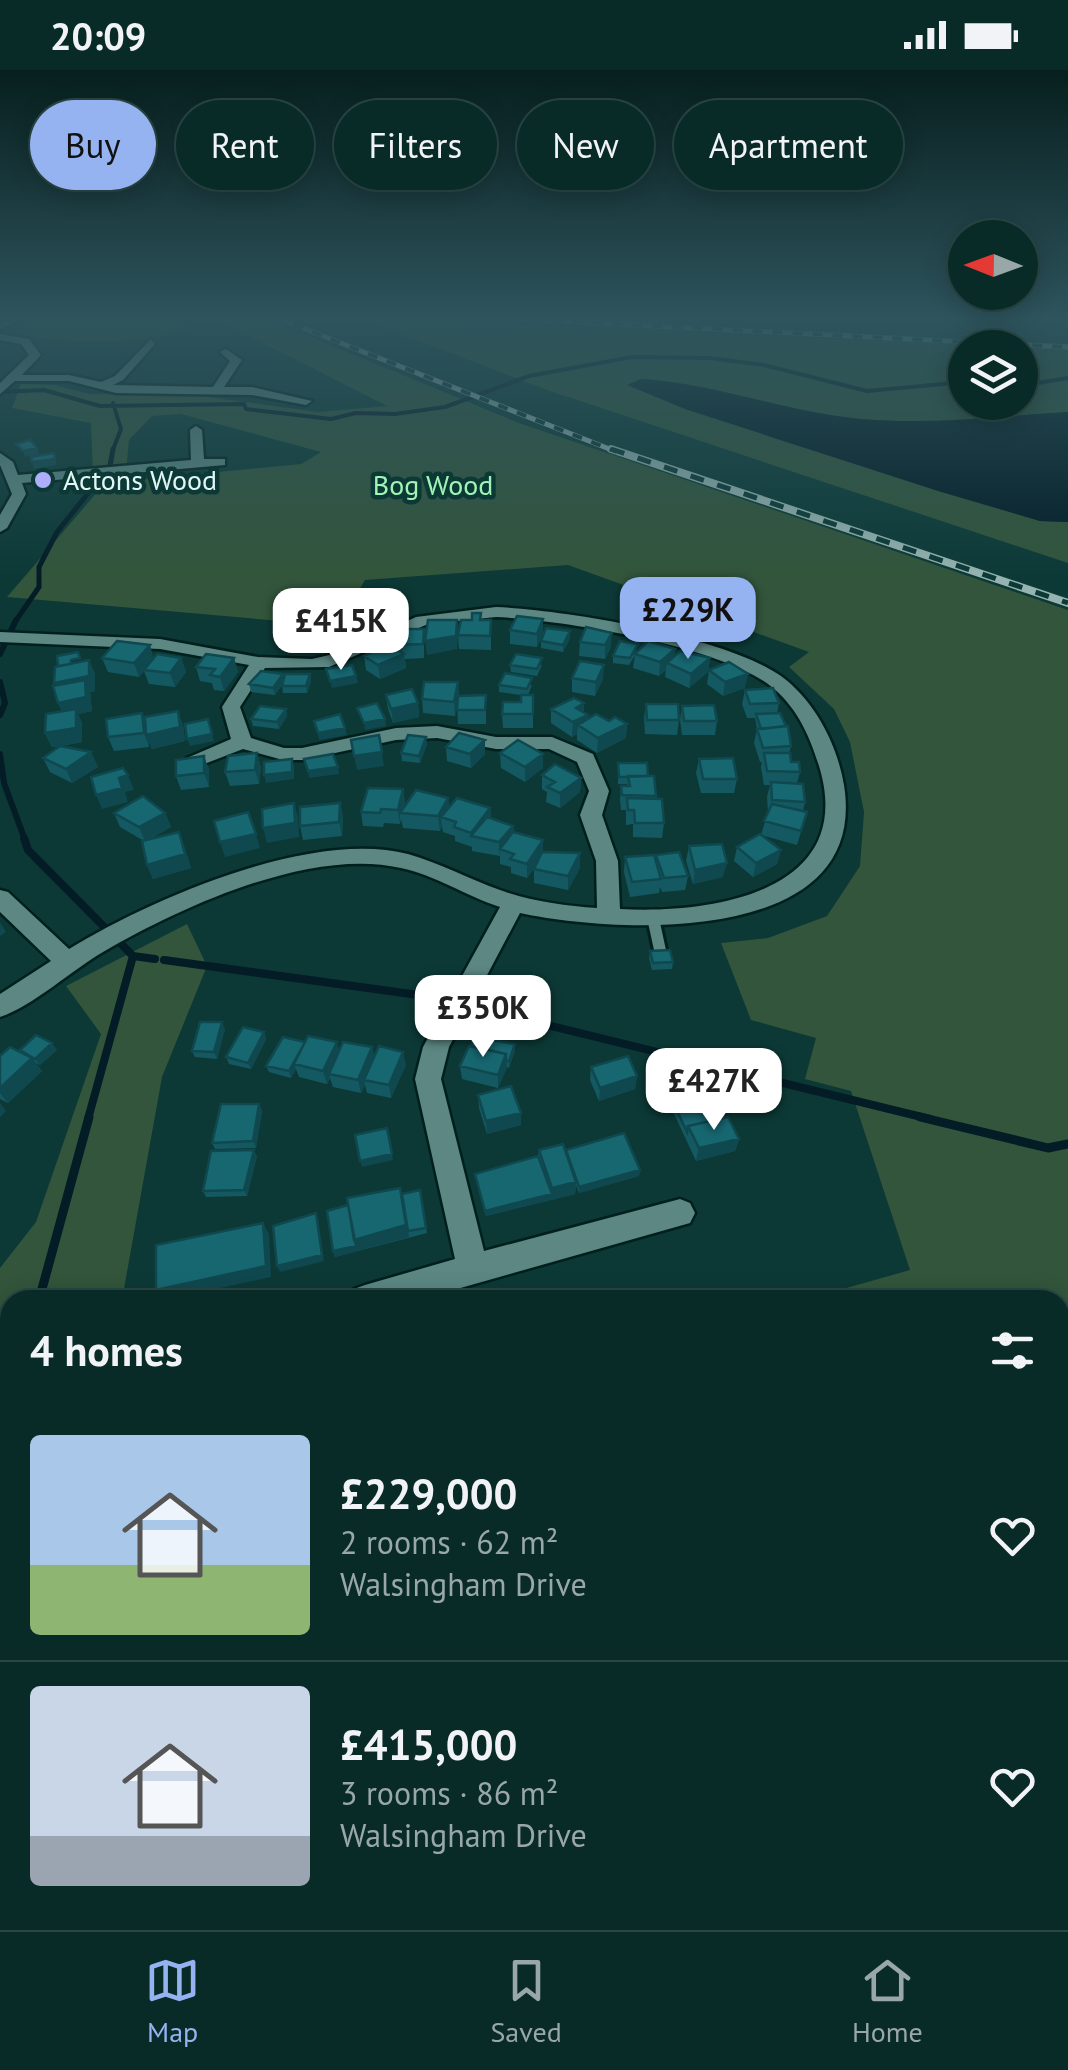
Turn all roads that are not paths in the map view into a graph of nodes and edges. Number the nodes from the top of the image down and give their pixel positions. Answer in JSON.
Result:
{"nodes":[{"id":1,"x":196,"y":430,"type":"dead end"},
{"id":2,"x":0,"y":457,"type":"edge"},
{"id":3,"x":220,"y":462,"type":"dead end"},
{"id":4,"x":198,"y":463,"type":"junction"},
{"id":5,"x":15,"y":478,"type":"junction"},
{"id":6,"x":0,"y":528,"type":"edge"},
{"id":7,"x":0,"y":638,"type":"edge"},
{"id":8,"x":260,"y":662,"type":"junction"},
{"id":9,"x":242,"y":742,"type":"junction"},
{"id":10,"x":194,"y":762,"type":"edge"},
{"id":11,"x":0,"y":898,"type":"edge"},
{"id":12,"x":514,"y":903,"type":"junction"},
{"id":13,"x":610,"y":918,"type":"junction"},
{"id":14,"x":653,"y":918,"type":"junction"},
{"id":15,"x":660,"y":950,"type":"edge"},
{"id":16,"x":66,"y":960,"type":"junction"},
{"id":17,"x":0,"y":1007,"type":"edge"},
{"id":18,"x":680,"y":1214,"type":"dead end"},
{"id":19,"x":473,"y":1269,"type":"junction"},
{"id":20,"x":400,"y":1290,"type":"edge"}],
"edges":[{"from":1,"to":4,"type":"street"},
{"from":2,"to":5,"type":"street"},
{"from":3,"to":4,"type":"street"},
{"from":4,"to":5,"type":"street"},
{"from":5,"to":6,"type":"street"},
{"from":7,"to":8,"type":"street"},
{"from":8,"to":9,"type":"street"},
{"from":8,"to":14,"type":"street"},
{"from":9,"to":10,"type":"street"},
{"from":9,"to":13,"type":"street"},
{"from":11,"to":16,"type":"street"},
{"from":12,"to":13,"type":"street"},
{"from":12,"to":16,"type":"street"},
{"from":12,"to":19,"type":"street"},
{"from":13,"to":14,"type":"street"},
{"from":14,"to":15,"type":"lane"},
{"from":16,"to":17,"type":"street"},
{"from":18,"to":19,"type":"street"},
{"from":19,"to":20,"type":"street"}]}
